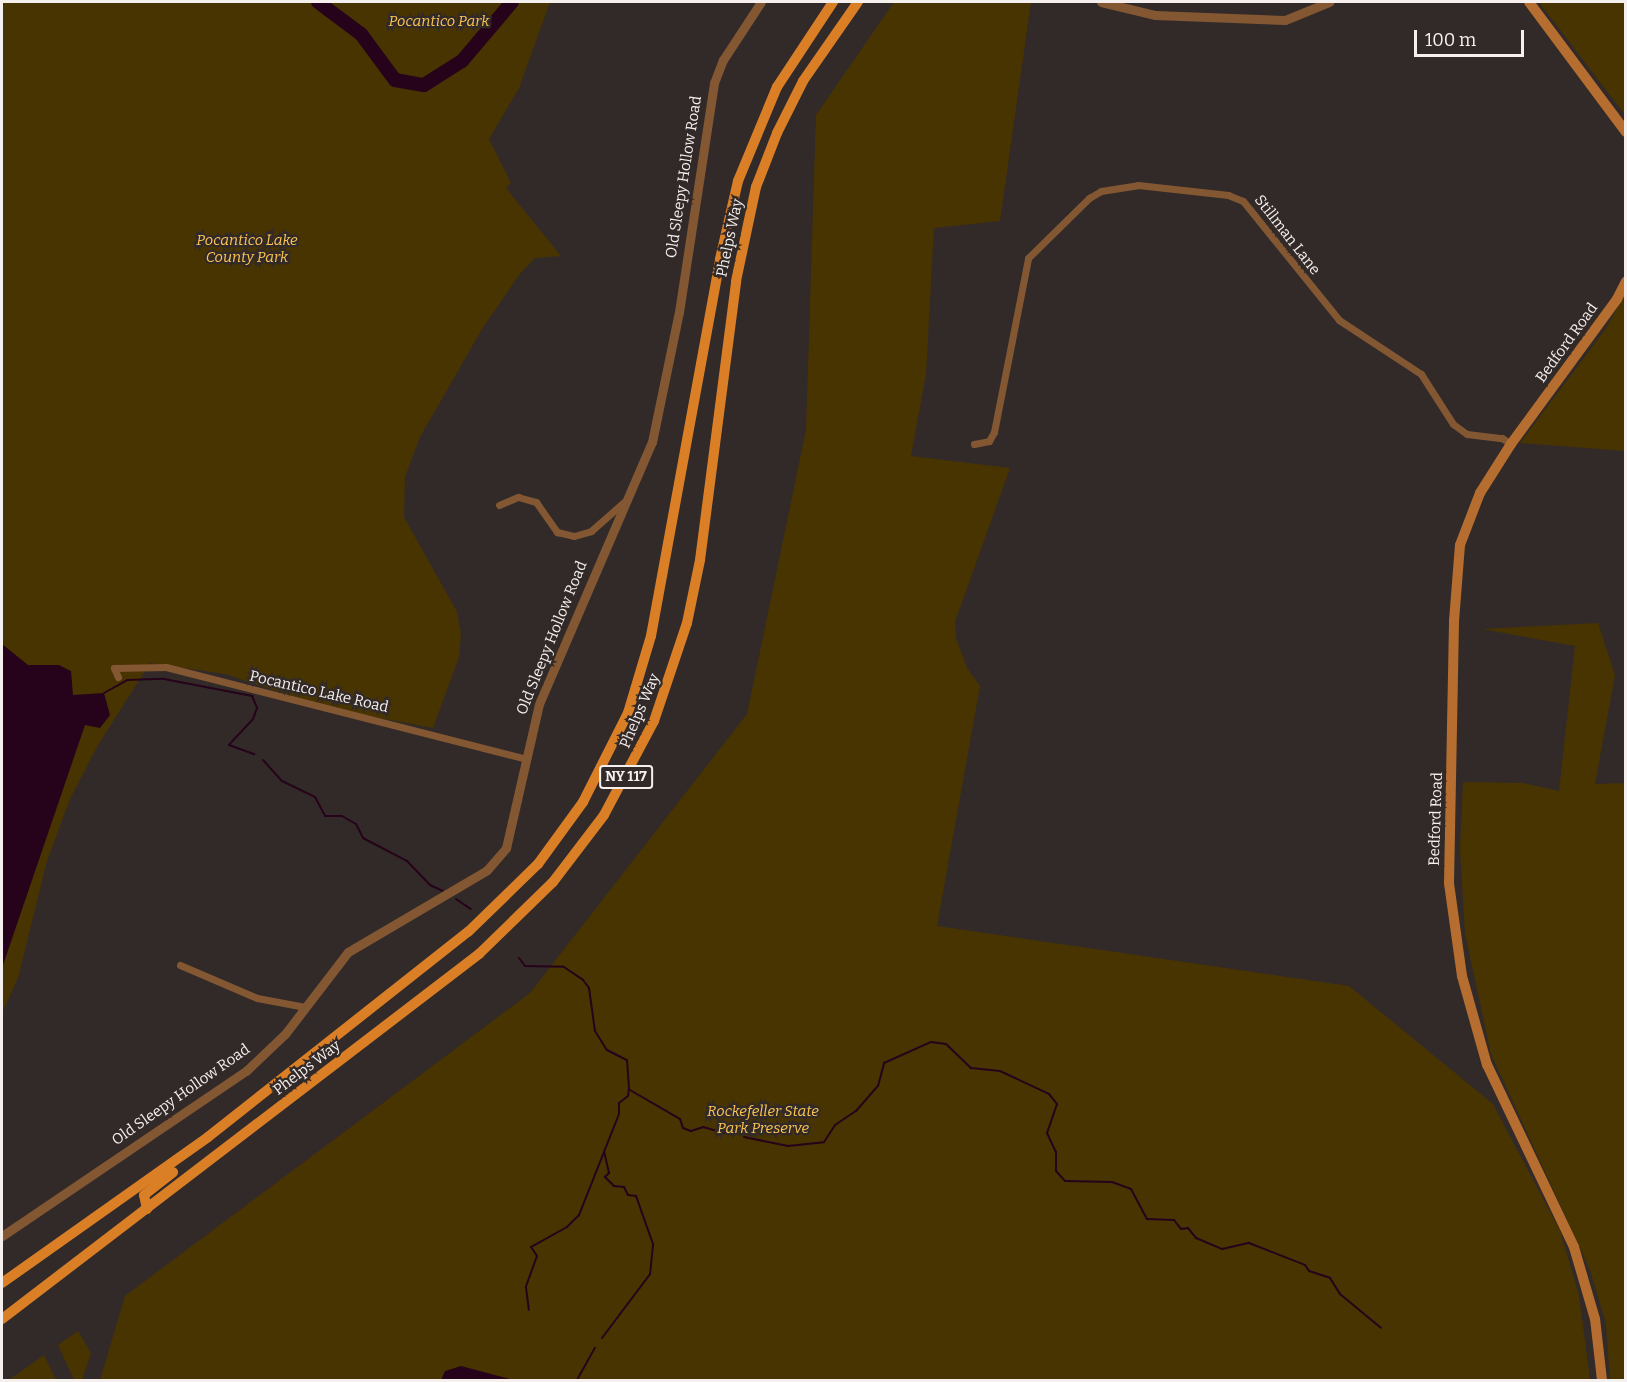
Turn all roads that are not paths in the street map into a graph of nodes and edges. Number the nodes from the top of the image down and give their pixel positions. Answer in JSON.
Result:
{"nodes":[{"id":1,"x":761,"y":2,"type":"edge"},
{"id":2,"x":833,"y":2,"type":"edge"},
{"id":3,"x":858,"y":2,"type":"edge"},
{"id":4,"x":1101,"y":2,"type":"edge"},
{"id":5,"x":1329,"y":2,"type":"edge"},
{"id":6,"x":1529,"y":2,"type":"edge"},
{"id":7,"x":1626,"y":132,"type":"edge"},
{"id":8,"x":1626,"y":281,"type":"edge"},
{"id":9,"x":974,"y":444,"type":"dead end"},
{"id":10,"x":1511,"y":444,"type":"junction"},
{"id":11,"x":624,"y":502,"type":"junction"},
{"id":12,"x":499,"y":505,"type":"dead end"},
{"id":13,"x":118,"y":677,"type":"dead end"},
{"id":14,"x":526,"y":759,"type":"junction"},
{"id":15,"x":180,"y":965,"type":"dead end"},
{"id":16,"x":305,"y":1007,"type":"junction"},
{"id":17,"x":208,"y":1137,"type":"junction"},
{"id":18,"x":147,"y":1209,"type":"junction"},
{"id":19,"x":2,"y":1236,"type":"edge"},
{"id":20,"x":2,"y":1283,"type":"edge"},
{"id":21,"x":5,"y":1313,"type":"edge"},
{"id":22,"x":1602,"y":1380,"type":"edge"}],
"edges":[{"from":1,"to":11,"type":"street","name":"Old Sleepy Hollow Road"},
{"from":2,"to":17,"type":"main road","name":"Phelps Way","number":"NY 117"},
{"from":3,"to":18,"type":"main road","name":"Phelps Way","number":"NY 117"},
{"from":4,"to":5,"type":"street"},
{"from":6,"to":7,"type":"main road"},
{"from":8,"to":10,"type":"main road","name":"Bedford Road"},
{"from":9,"to":10,"type":"street","name":"Stillman Lane"},
{"from":10,"to":22,"type":"main road","name":"Bedford Road"},
{"from":11,"to":12,"type":"street"},
{"from":11,"to":14,"type":"street","name":"Old Sleepy Hollow Road"},
{"from":13,"to":14,"type":"street","name":"Pocantico Lake Road"},
{"from":14,"to":16,"type":"street","name":"Old Sleepy Hollow Road"},
{"from":15,"to":16,"type":"street"},
{"from":16,"to":19,"type":"street","name":"Old Sleepy Hollow Road"},
{"from":17,"to":18,"type":"main road"},
{"from":17,"to":20,"type":"main road","name":"Phelps Way","number":"NY 117"},
{"from":18,"to":21,"type":"main road","name":"Phelps Way","number":"NY 117"}]}
